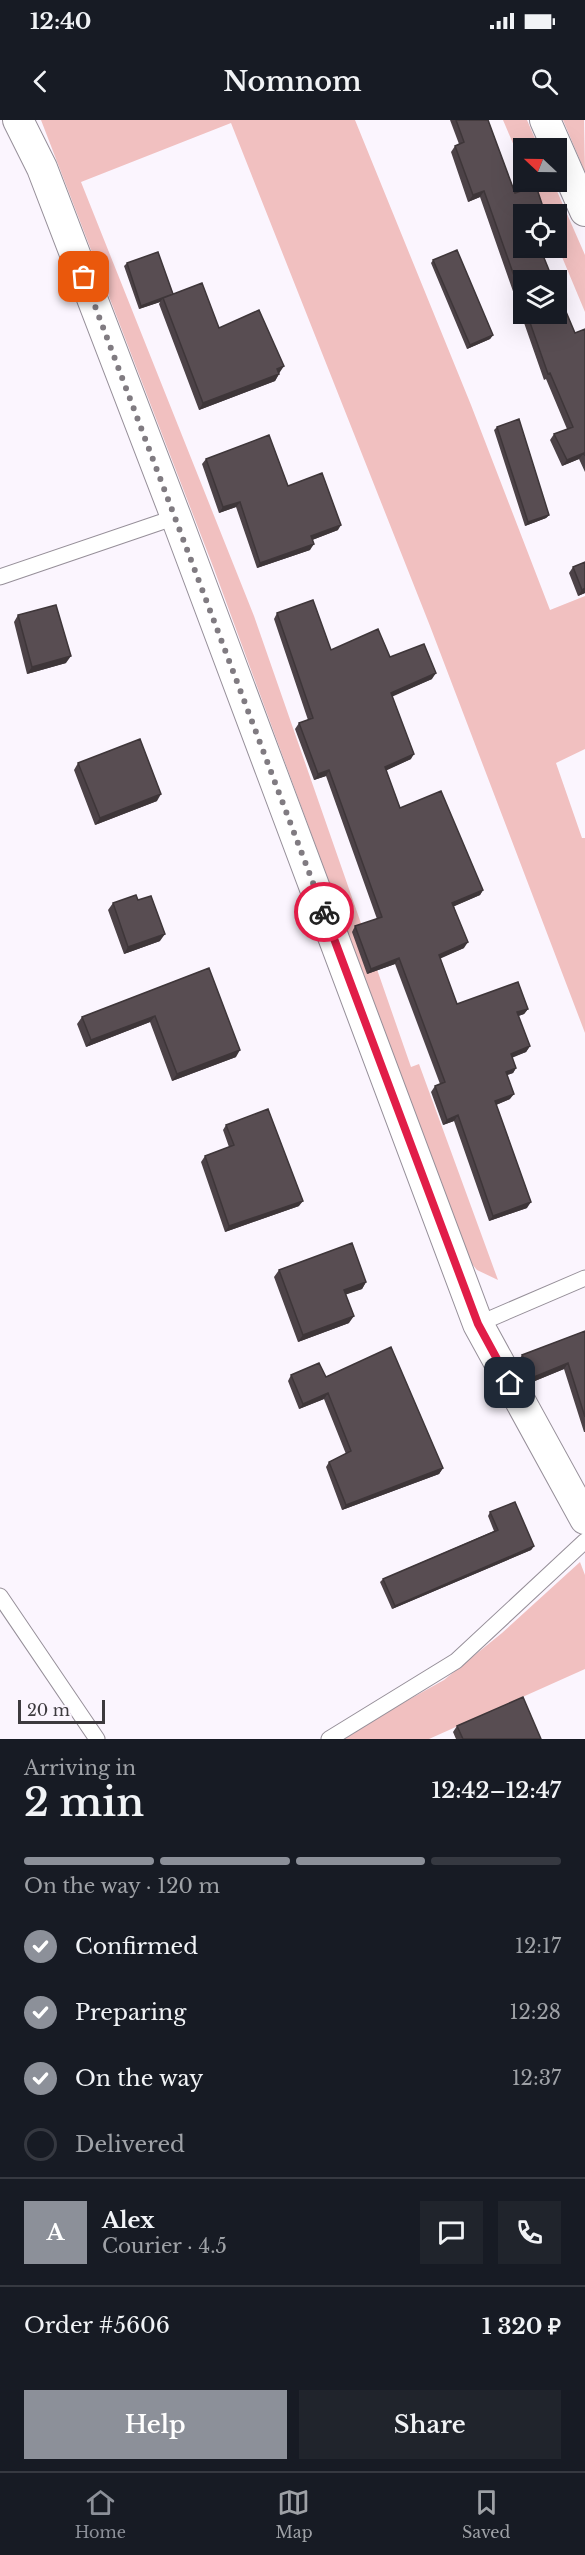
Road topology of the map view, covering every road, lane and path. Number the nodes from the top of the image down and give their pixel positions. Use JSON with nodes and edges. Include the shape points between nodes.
{"nodes":[{"id":1,"x":18,"y":120,"type":"edge"},
{"id":2,"x":545,"y":120,"type":"edge"},
{"id":3,"x":585,"y":211,"type":"edge"},
{"id":4,"x":176,"y":517,"type":"junction"},
{"id":5,"x":0,"y":577,"type":"edge"},
{"id":6,"x":585,"y":1278,"type":"edge"},
{"id":7,"x":478,"y":1324,"type":"junction"},
{"id":8,"x":585,"y":1519,"type":"edge"},
{"id":9,"x":585,"y":1541,"type":"edge"},
{"id":10,"x":0,"y":1596,"type":"edge"},
{"id":11,"x":97,"y":1739,"type":"edge"},
{"id":12,"x":329,"y":1739,"type":"edge"}],
"edges":[{"from":1,"to":4,"type":"street","via":[[42,168]]},
{"from":2,"to":3,"type":"street"},
{"from":4,"to":5,"type":"lane"},
{"from":4,"to":7,"type":"street"},
{"from":6,"to":7,"type":"lane"},
{"from":7,"to":8,"type":"street"},
{"from":9,"to":12,"type":"lane","via":[[456,1661]]},
{"from":10,"to":11,"type":"lane"}]}
